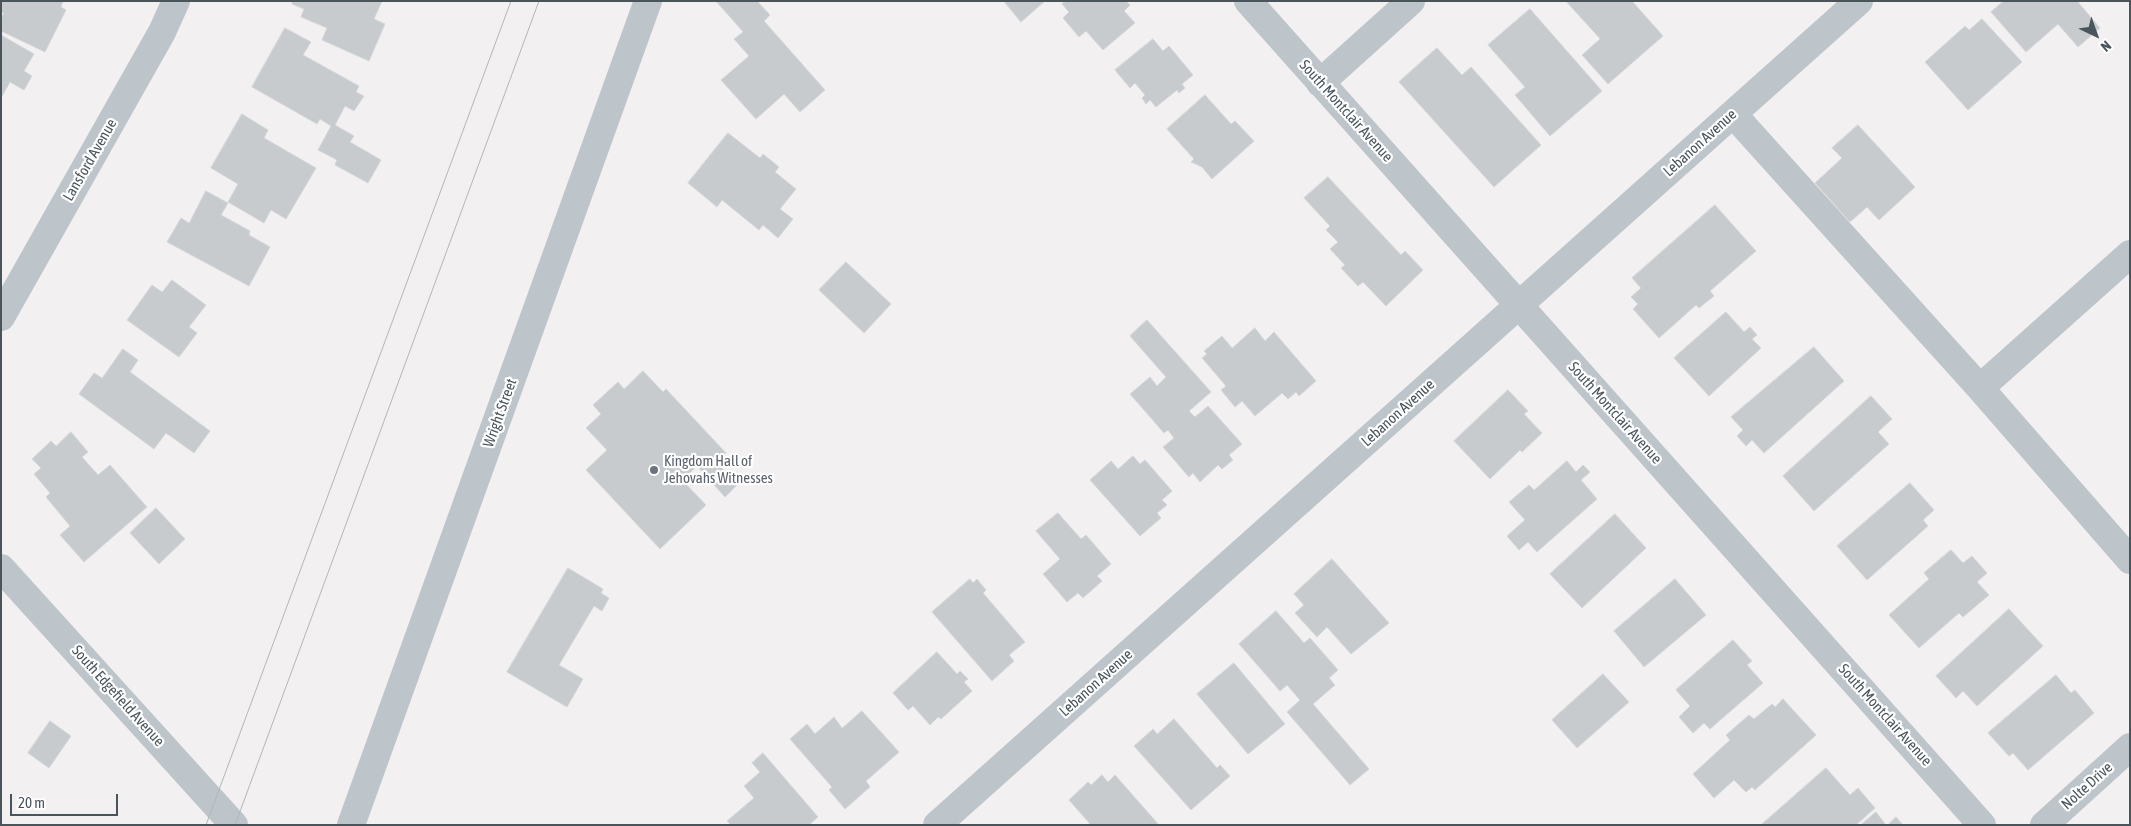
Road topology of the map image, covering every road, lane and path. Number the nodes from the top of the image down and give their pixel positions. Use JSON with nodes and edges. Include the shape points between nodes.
{"nodes":[{"id":1,"x":176,"y":1,"type":"edge"},
{"id":2,"x":648,"y":1,"type":"edge"},
{"id":3,"x":1248,"y":1,"type":"edge"},
{"id":4,"x":1411,"y":1,"type":"edge"},
{"id":5,"x":1859,"y":1,"type":"edge"},
{"id":6,"x":1320,"y":83,"type":"junction"},
{"id":7,"x":1733,"y":114,"type":"junction"},
{"id":8,"x":2130,"y":254,"type":"edge"},
{"id":9,"x":1518,"y":304,"type":"junction"},
{"id":10,"x":1,"y":316,"type":"edge"},
{"id":11,"x":1980,"y":388,"type":"junction"},
{"id":12,"x":2130,"y":560,"type":"edge"},
{"id":13,"x":1,"y":568,"type":"edge"},
{"id":14,"x":2130,"y":747,"type":"edge"},
{"id":15,"x":234,"y":825,"type":"edge"},
{"id":16,"x":351,"y":825,"type":"edge"},
{"id":17,"x":937,"y":825,"type":"edge"},
{"id":18,"x":1982,"y":825,"type":"edge"},
{"id":19,"x":2044,"y":825,"type":"edge"}],
"edges":[{"from":1,"to":10,"type":"street","name":"Lansford Avenue","via":[[162,32]]},
{"from":2,"to":16,"type":"street","name":"Wright Street"},
{"from":3,"to":6,"type":"street","name":"South Montclair Avenue"},
{"from":4,"to":6,"type":"street"},
{"from":5,"to":7,"type":"street","name":"Lebanon Avenue"},
{"from":6,"to":9,"type":"street","name":"South Montclair Avenue"},
{"from":7,"to":9,"type":"street","name":"Lebanon Avenue"},
{"from":7,"to":11,"type":"street"},
{"from":8,"to":11,"type":"street"},
{"from":9,"to":17,"type":"street","name":"Lebanon Avenue"},
{"from":9,"to":18,"type":"street","name":"South Montclair Avenue"},
{"from":11,"to":12,"type":"street"},
{"from":13,"to":15,"type":"street","name":"South Edgefield Avenue"},
{"from":14,"to":19,"type":"street","name":"Nolte Drive"}]}
